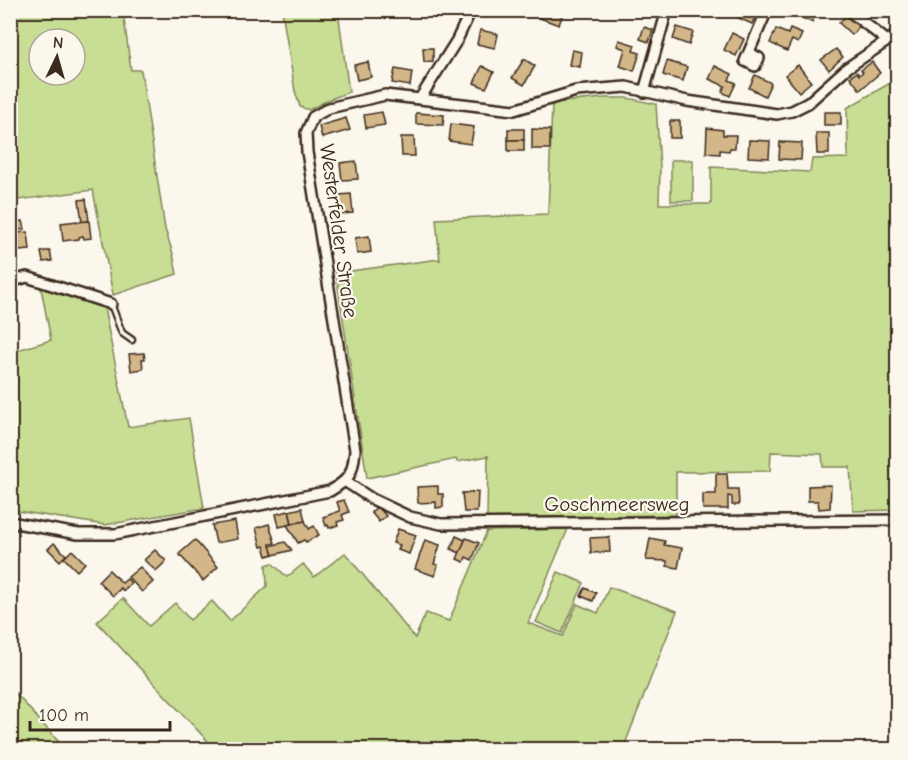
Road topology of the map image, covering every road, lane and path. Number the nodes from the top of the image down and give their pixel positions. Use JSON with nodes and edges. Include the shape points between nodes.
{"nodes":[{"id":1,"x":471,"y":10,"type":"edge"},
{"id":2,"x":631,"y":10,"type":"edge"},
{"id":3,"x":767,"y":10,"type":"edge"},
{"id":4,"x":848,"y":10,"type":"edge"},
{"id":5,"x":666,"y":15,"type":"edge"},
{"id":6,"x":897,"y":34,"type":"edge"},
{"id":7,"x":886,"y":40,"type":"junction"},
{"id":8,"x":749,"y":53,"type":"dead end"},
{"id":9,"x":644,"y":92,"type":"junction"},
{"id":10,"x":421,"y":98,"type":"junction"},
{"id":11,"x":10,"y":282,"type":"edge"},
{"id":12,"x":111,"y":304,"type":"joint"},
{"id":13,"x":132,"y":339,"type":"dead end"},
{"id":14,"x":346,"y":482,"type":"junction"},
{"id":15,"x":897,"y":520,"type":"edge"},
{"id":16,"x":10,"y":522,"type":"edge"}],
"edges":[{"from":1,"to":10,"type":"street"},
{"from":2,"to":5,"type":"path"},
{"from":3,"to":8,"type":"street"},
{"from":4,"to":7,"type":"street"},
{"from":5,"to":9,"type":"street"},
{"from":6,"to":7,"type":"street","name":"Westerfelder Straße"},
{"from":7,"to":9,"type":"street","name":"Westerfelder Straße","via":[[808,103],[784,113],[730,108]]},
{"from":9,"to":10,"type":"street","name":"Westerfelder Straße","via":[[626,87],[576,91],[514,110]]},
{"from":10,"to":14,"type":"street","name":"Westerfelder Straße","via":[[385,94],[329,108],[313,117],[306,133],[355,450],[353,469]]},
{"from":11,"to":12,"type":"street","via":[[27,278]]},
{"from":12,"to":13,"type":"lane","via":[[122,333]]},
{"from":14,"to":15,"type":"street","name":"Goschmeersweg","via":[[410,517],[441,524]]},
{"from":14,"to":16,"type":"street","via":[[330,491],[115,534],[78,534]]}]}
